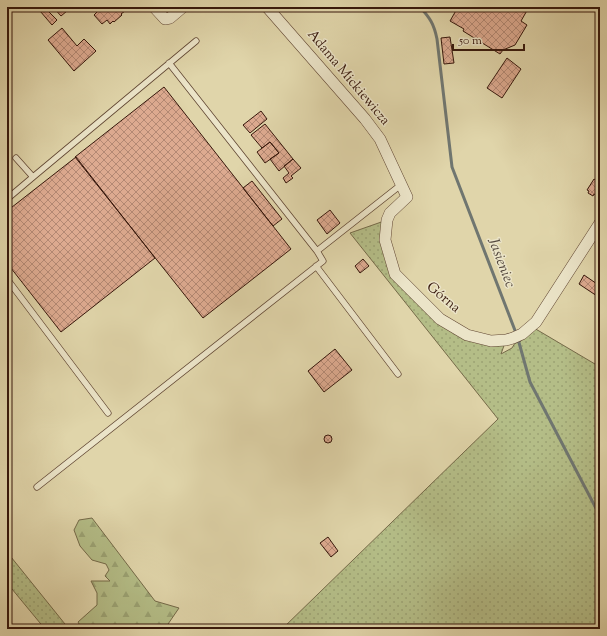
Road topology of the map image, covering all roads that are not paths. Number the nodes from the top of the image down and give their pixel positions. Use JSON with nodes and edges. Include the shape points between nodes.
{"nodes":[{"id":1,"x":154,"y":7,"type":"edge"},
{"id":2,"x":183,"y":7,"type":"edge"},
{"id":3,"x":267,"y":7,"type":"edge"},
{"id":4,"x":196,"y":41,"type":"dead end"},
{"id":5,"x":169,"y":63,"type":"junction"},
{"id":6,"x":16,"y":158,"type":"dead end"},
{"id":7,"x":33,"y":177,"type":"junction"},
{"id":8,"x":402,"y":184,"type":"junction"},
{"id":9,"x":7,"y":199,"type":"edge"},
{"id":10,"x":390,"y":213,"type":"joint"},
{"id":11,"x":600,"y":223,"type":"edge"},
{"id":12,"x":317,"y":251,"type":"junction"},
{"id":13,"x":316,"y":266,"type":"junction"},
{"id":14,"x":7,"y":279,"type":"edge"},
{"id":15,"x":398,"y":374,"type":"dead end"},
{"id":16,"x":108,"y":413,"type":"dead end"},
{"id":17,"x":37,"y":487,"type":"dead end"}],
"edges":[{"from":1,"to":2,"type":"street","via":[[165,19]]},
{"from":3,"to":8,"type":"street","name":"Adama Mickiewicza","via":[[365,119],[380,139]]},
{"from":4,"to":5,"type":"lane"},
{"from":5,"to":7,"type":"lane"},
{"from":5,"to":12,"type":"lane"},
{"from":6,"to":7,"type":"lane"},
{"from":7,"to":9,"type":"lane"},
{"from":8,"to":10,"type":"street","name":"Adama Mickiewicza","via":[[407,197]]},
{"from":8,"to":12,"type":"lane"},
{"from":10,"to":11,"type":"street","name":"Górna","via":[[385,240],[395,274],[440,319],[468,335],[491,341],[518,336],[536,322]]},
{"from":12,"to":13,"type":"lane","via":[[323,261]]},
{"from":13,"to":15,"type":"lane"},
{"from":13,"to":17,"type":"lane"},
{"from":14,"to":16,"type":"lane"}]}
